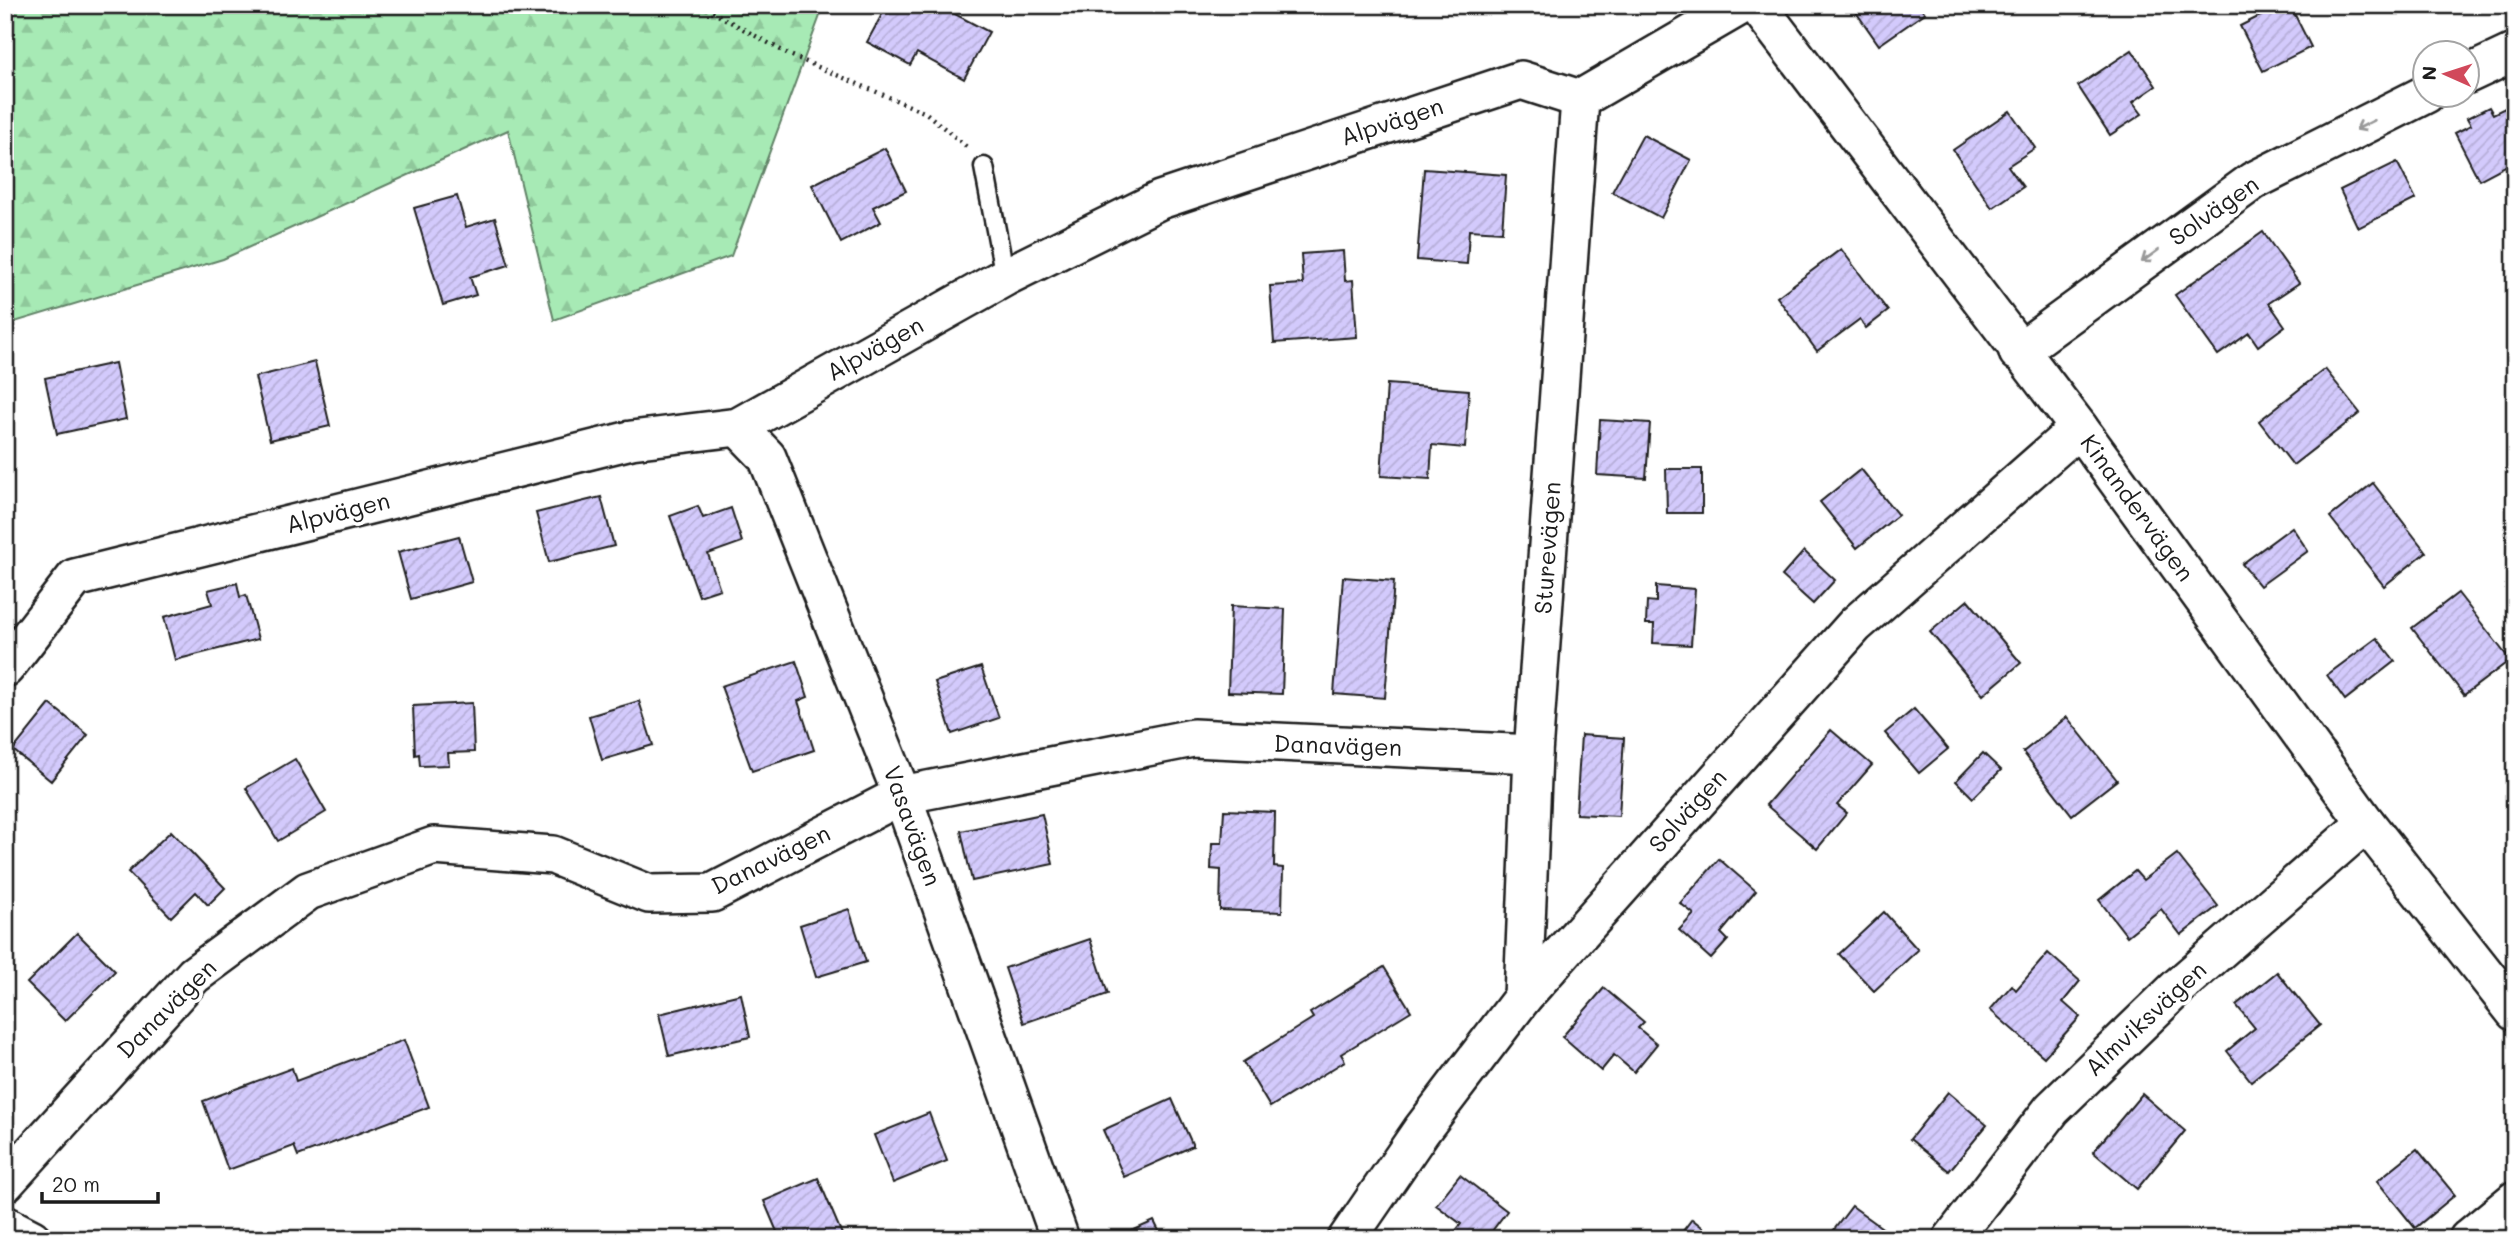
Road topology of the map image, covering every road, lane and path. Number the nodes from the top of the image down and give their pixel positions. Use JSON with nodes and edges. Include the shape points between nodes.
{"nodes":[{"id":1,"x":700,"y":5,"type":"edge"},
{"id":2,"x":1742,"y":5,"type":"edge"},
{"id":3,"x":1757,"y":5,"type":"edge"},
{"id":4,"x":2515,"y":52,"type":"edge"},
{"id":5,"x":2482,"y":67,"type":"edge"},
{"id":6,"x":1580,"y":99,"type":"junction"},
{"id":7,"x":2412,"y":101,"type":"edge"},
{"id":8,"x":984,"y":167,"type":"joint"},
{"id":9,"x":1005,"y":277,"type":"junction"},
{"id":10,"x":2018,"y":352,"type":"junction"},
{"id":11,"x":738,"y":427,"type":"junction"},
{"id":12,"x":2078,"y":428,"type":"junction"},
{"id":13,"x":5,"y":668,"type":"edge"},
{"id":14,"x":1533,"y":754,"type":"junction"},
{"id":15,"x":902,"y":795,"type":"junction"},
{"id":16,"x":2366,"y":823,"type":"junction"},
{"id":17,"x":1523,"y":997,"type":"junction"},
{"id":18,"x":2515,"y":1012,"type":"edge"},
{"id":19,"x":5,"y":1182,"type":"edge"},
{"id":20,"x":2515,"y":1200,"type":"edge"},
{"id":21,"x":5,"y":1225,"type":"edge"},
{"id":22,"x":32,"y":1239,"type":"edge"},
{"id":23,"x":1060,"y":1239,"type":"edge"},
{"id":24,"x":1347,"y":1239,"type":"edge"},
{"id":25,"x":1952,"y":1239,"type":"edge"},
{"id":26,"x":2468,"y":1239,"type":"edge"}],
"edges":[{"from":1,"to":8,"type":"path","via":[[790,55],[926,113],[961,140]]},
{"from":2,"to":6,"type":"street"},
{"from":3,"to":10,"type":"street","name":"Kinandervägen"},
{"from":4,"to":5,"type":"street"},
{"from":6,"to":9,"type":"street","name":"Alpvägen","via":[[1521,80],[1160,200]]},
{"from":6,"to":14,"type":"street","name":"Sturevägen"},
{"from":7,"to":10,"type":"street","name":"Solvägen","one_way":true,"via":[[2253,181]]},
{"from":8,"to":9,"type":"lane"},
{"from":9,"to":11,"type":"street","name":"Alpvägen"},
{"from":10,"to":12,"type":"street","name":"Kinandervägen"},
{"from":11,"to":13,"type":"street","name":"Alpvägen","via":[[631,440],[75,578]]},
{"from":11,"to":15,"type":"street","name":"Vasavägen","via":[[767,457]]},
{"from":12,"to":16,"type":"street","name":"Kinandervägen"},
{"from":12,"to":17,"type":"street","name":"Solvägen","via":[[1854,625]]},
{"from":14,"to":15,"type":"street","name":"Danavägen","via":[[1193,738]]},
{"from":14,"to":17,"type":"street","name":"Sturevägen"},
{"from":15,"to":19,"type":"street","name":"Danavägen","via":[[712,893],[649,894],[553,855],[434,846],[308,891],[194,975]]},
{"from":15,"to":23,"type":"street","name":"Vasavägen"},
{"from":16,"to":18,"type":"street","name":"Kinandervägen"},
{"from":16,"to":25,"type":"street","name":"Almviksvägen","via":[[2179,986],[2052,1109]]},
{"from":17,"to":24,"type":"street","name":"Solvägen","via":[[1421,1131]]},
{"from":20,"to":26,"type":"street"},
{"from":21,"to":22,"type":"street"}]}
